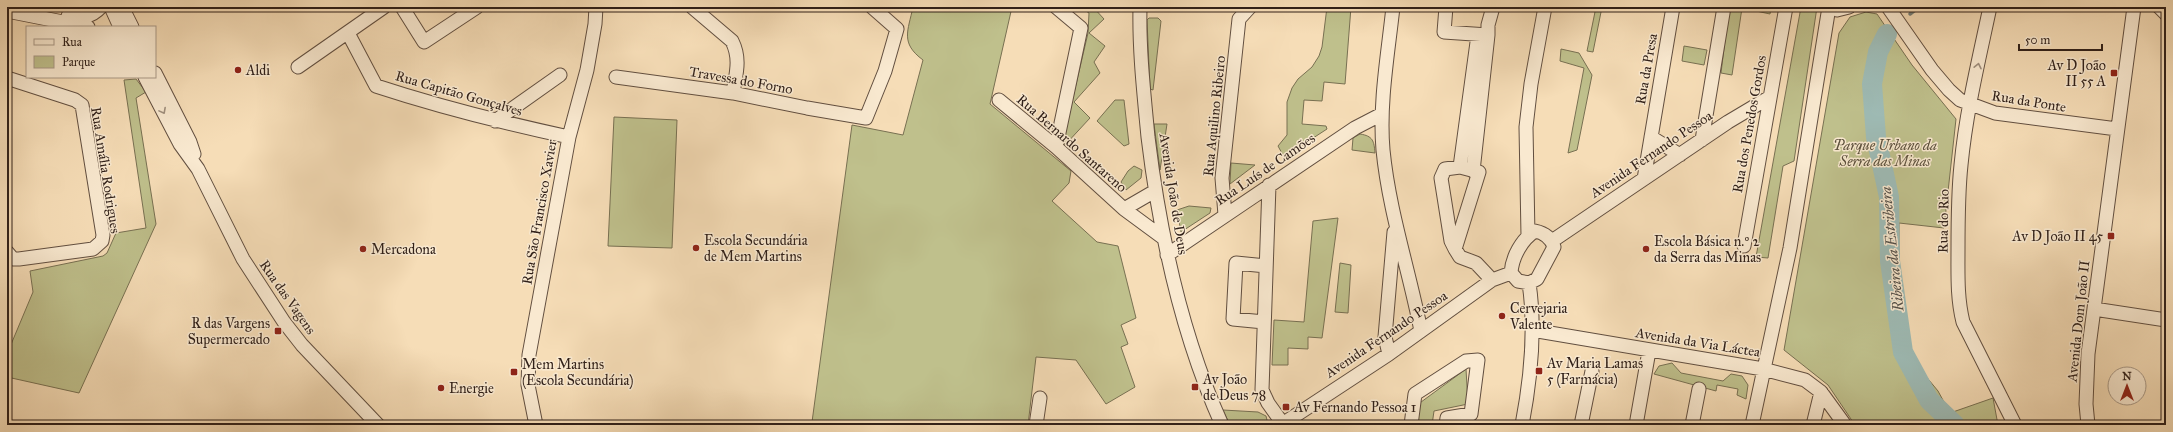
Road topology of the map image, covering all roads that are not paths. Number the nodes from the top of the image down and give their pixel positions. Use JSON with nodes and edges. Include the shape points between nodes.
{"nodes":[{"id":1,"x":30,"y":7,"type":"edge"},
{"id":2,"x":101,"y":7,"type":"edge"},
{"id":3,"x":111,"y":7,"type":"edge"},
{"id":4,"x":122,"y":7,"type":"edge"},
{"id":5,"x":384,"y":7,"type":"edge"},
{"id":6,"x":402,"y":7,"type":"edge"},
{"id":7,"x":477,"y":7,"type":"edge"},
{"id":8,"x":596,"y":7,"type":"edge"},
{"id":9,"x":692,"y":7,"type":"edge"},
{"id":10,"x":872,"y":7,"type":"edge"},
{"id":11,"x":1056,"y":7,"type":"edge"},
{"id":12,"x":1140,"y":7,"type":"edge"},
{"id":13,"x":1250,"y":7,"type":"edge"},
{"id":14,"x":1393,"y":7,"type":"edge"},
{"id":15,"x":1446,"y":7,"type":"edge"},
{"id":16,"x":1493,"y":7,"type":"edge"},
{"id":17,"x":1545,"y":7,"type":"edge"},
{"id":18,"x":1673,"y":7,"type":"edge"},
{"id":19,"x":1724,"y":7,"type":"edge"},
{"id":20,"x":1786,"y":7,"type":"edge"},
{"id":21,"x":1888,"y":7,"type":"edge"},
{"id":22,"x":1990,"y":7,"type":"edge"},
{"id":23,"x":2134,"y":7,"type":"edge"},
{"id":24,"x":2159,"y":7,"type":"edge"},
{"id":25,"x":1836,"y":10,"type":"edge"},
{"id":26,"x":7,"y":11,"type":"edge"},
{"id":27,"x":2166,"y":14,"type":"edge"},
{"id":28,"x":83,"y":26,"type":"edge"},
{"id":29,"x":120,"y":26,"type":"edge"},
{"id":30,"x":132,"y":26,"type":"edge"},
{"id":31,"x":348,"y":33,"type":"junction"},
{"id":32,"x":1483,"y":35,"type":"junction"},
{"id":33,"x":298,"y":67,"type":"dead end"},
{"id":34,"x":156,"y":74,"type":"edge"},
{"id":35,"x":560,"y":75,"type":"dead end"},
{"id":36,"x":616,"y":77,"type":"dead end"},
{"id":37,"x":7,"y":78,"type":"edge"},
{"id":38,"x":146,"y":78,"type":"edge"},
{"id":39,"x":733,"y":93,"type":"junction"},
{"id":40,"x":1770,"y":97,"type":"junction"},
{"id":41,"x":999,"y":100,"type":"dead end"},
{"id":42,"x":1969,"y":104,"type":"junction"},
{"id":43,"x":1382,"y":114,"type":"junction"},
{"id":44,"x":495,"y":121,"type":"junction"},
{"id":45,"x":2117,"y":130,"type":"junction"},
{"id":46,"x":569,"y":137,"type":"junction"},
{"id":47,"x":1651,"y":137,"type":"junction"},
{"id":48,"x":1702,"y":140,"type":"junction"},
{"id":49,"x":1056,"y":147,"type":"junction"},
{"id":50,"x":1680,"y":155,"type":"junction"},
{"id":51,"x":1460,"y":167,"type":"junction"},
{"id":52,"x":198,"y":169,"type":"junction"},
{"id":53,"x":1473,"y":170,"type":"junction"},
{"id":54,"x":1644,"y":179,"type":"junction"},
{"id":55,"x":1269,"y":185,"type":"junction"},
{"id":56,"x":1155,"y":191,"type":"junction"},
{"id":57,"x":1124,"y":209,"type":"junction"},
{"id":58,"x":1225,"y":215,"type":"junction"},
{"id":59,"x":1395,"y":222,"type":"junction"},
{"id":60,"x":1528,"y":236,"type":"junction"},
{"id":61,"x":1162,"y":237,"type":"junction"},
{"id":62,"x":1552,"y":240,"type":"junction"},
{"id":63,"x":1744,"y":246,"type":"dead end"},
{"id":64,"x":1455,"y":250,"type":"junction"},
{"id":65,"x":7,"y":252,"type":"edge"},
{"id":66,"x":1168,"y":255,"type":"junction"},
{"id":67,"x":1266,"y":266,"type":"junction"},
{"id":68,"x":1511,"y":273,"type":"junction"},
{"id":69,"x":1492,"y":280,"type":"junction"},
{"id":70,"x":1529,"y":283,"type":"junction"},
{"id":71,"x":2094,"y":309,"type":"junction"},
{"id":72,"x":2166,"y":320,"type":"edge"},
{"id":73,"x":1264,"y":322,"type":"junction"},
{"id":74,"x":1532,"y":330,"type":"junction"},
{"id":75,"x":1421,"y":331,"type":"junction"},
{"id":76,"x":1649,"y":351,"type":"junction"},
{"id":77,"x":1389,"y":354,"type":"junction"},
{"id":78,"x":1763,"y":369,"type":"junction"},
{"id":79,"x":1592,"y":371,"type":"dead end"},
{"id":80,"x":1699,"y":389,"type":"dead end"},
{"id":81,"x":1821,"y":392,"type":"junction"},
{"id":82,"x":1040,"y":398,"type":"dead end"},
{"id":83,"x":1282,"y":424,"type":"edge"},
{"id":84,"x":378,"y":425,"type":"edge"},
{"id":85,"x":536,"y":425,"type":"edge"},
{"id":86,"x":1036,"y":425,"type":"edge"},
{"id":87,"x":1222,"y":425,"type":"edge"},
{"id":88,"x":1411,"y":425,"type":"edge"},
{"id":89,"x":1446,"y":425,"type":"edge"},
{"id":90,"x":1522,"y":425,"type":"edge"},
{"id":91,"x":1581,"y":425,"type":"edge"},
{"id":92,"x":1636,"y":425,"type":"edge"},
{"id":93,"x":1692,"y":425,"type":"edge"},
{"id":94,"x":1752,"y":425,"type":"edge"},
{"id":95,"x":1813,"y":425,"type":"edge"},
{"id":96,"x":1845,"y":425,"type":"edge"},
{"id":97,"x":2015,"y":425,"type":"edge"},
{"id":98,"x":2088,"y":425,"type":"edge"}],
"edges":[{"from":1,"to":2,"type":"street","via":[[77,18],[91,15]]},
{"from":3,"to":29,"type":"street"},
{"from":4,"to":30,"type":"street"},
{"from":5,"to":31,"type":"street"},
{"from":6,"to":7,"type":"street","via":[[424,42]]},
{"from":8,"to":46,"type":"street","name":"Rua São Francisco Xavier","via":[[587,70]]},
{"from":9,"to":39,"type":"street","via":[[732,41],[736,48],[738,56]]},
{"from":10,"to":39,"type":"street","name":"Travessa do Forno","via":[[897,28],[866,118]]},
{"from":11,"to":49,"type":"street","via":[[1081,28]]},
{"from":12,"to":56,"type":"street","name":"Avenida João de Deus","via":[[1143,92]]},
{"from":13,"to":58,"type":"street","name":"Rua Aquilino Ribeiro","via":[[1240,19],[1222,178]]},
{"from":14,"to":43,"type":"street"},
{"from":15,"to":32,"type":"street","via":[[1444,32]]},
{"from":16,"to":32,"type":"street"},
{"from":17,"to":60,"type":"street","via":[[1526,127]]},
{"from":18,"to":47,"type":"street","name":"Rua da Presa"},
{"from":19,"to":48,"type":"street"},
{"from":20,"to":40,"type":"street","name":"Rua dos Penedos Gordos"},
{"from":21,"to":42,"type":"street","name":"Rua da Ponte","via":[[1942,83],[1960,100]]},
{"from":42,"to":22,"type":"street","name":"Rua do Rio","one_way":true},
{"from":23,"to":45,"type":"street","name":"Avenida Dom João II"},
{"from":24,"to":27,"type":"street"},
{"from":25,"to":78,"type":"street","via":[[1790,248]]},
{"from":26,"to":28,"type":"street"},
{"from":31,"to":33,"type":"street"},
{"from":31,"to":44,"type":"street","name":"Rua Capitão Gonçalves","via":[[376,86]]},
{"from":32,"to":51,"type":"street"},
{"from":32,"to":53,"type":"street"},
{"from":34,"to":52,"type":"street","name":"Rua das Vagens","via":[[190,142]]},
{"from":35,"to":44,"type":"street"},
{"from":36,"to":39,"type":"street","name":"Travessa do Forno"},
{"from":37,"to":65,"type":"street","name":"Rua Amália Rodrigues","via":[[82,104],[103,235],[102,241],[93,249],[19,259],[13,259]]},
{"from":38,"to":52,"type":"street","name":"Rua das Vagens","one_way":true,"via":[[180,144]]},
{"from":40,"to":48,"type":"street","name":"Avenida Fernando Pessoa"},
{"from":40,"to":63,"type":"street","name":"Rua dos Penedos Gordos"},
{"from":41,"to":49,"type":"street","name":"Rua Bernardo Santareno"},
{"from":42,"to":45,"type":"street","name":"Rua da Ponte","via":[[1995,113]]},
{"from":42,"to":97,"type":"street","name":"Rua do Rio","via":[[1958,216],[1959,307],[1963,322]]},
{"from":43,"to":55,"type":"street","name":"Rua Luís de Camões","via":[[1355,128]]},
{"from":43,"to":59,"type":"street","via":[[1383,148]]},
{"from":44,"to":46,"type":"street","name":"Rua Capitão Gonçalves"},
{"from":45,"to":71,"type":"street","name":"Avenida Dom João II"},
{"from":46,"to":85,"type":"street","name":"Rua São Francisco Xavier","via":[[529,355],[528,385]]},
{"from":47,"to":50,"type":"street"},
{"from":47,"to":54,"type":"street","name":"Rua da Presa"},
{"from":48,"to":50,"type":"street","name":"Avenida Fernando Pessoa"},
{"from":49,"to":57,"type":"street","name":"Rua Bernardo Santareno"},
{"from":50,"to":54,"type":"street","name":"Avenida Fernando Pessoa"},
{"from":51,"to":53,"type":"street"},
{"from":51,"to":64,"type":"street","via":[[1445,169],[1441,178],[1451,241]]},
{"from":52,"to":84,"type":"street","name":"Rua das Vagens","via":[[243,259],[284,322],[302,345]]},
{"from":53,"to":64,"type":"street","via":[[1479,172]]},
{"from":54,"to":62,"type":"street","name":"Avenida Fernando Pessoa"},
{"from":55,"to":58,"type":"street","name":"Rua Luís de Camões"},
{"from":55,"to":67,"type":"street"},
{"from":56,"to":57,"type":"street","name":"Rua Bernardo Santareno"},
{"from":56,"to":61,"type":"street","name":"Avenida João de Deus"},
{"from":57,"to":61,"type":"street","name":"Rua Bernardo Santareno"},
{"from":58,"to":66,"type":"street","name":"Rua Luís de Camões"},
{"from":59,"to":75,"type":"street"},
{"from":59,"to":77,"type":"street","via":[[1385,337]]},
{"from":60,"to":62,"type":"street","via":[[1535,231],[1543,232]]},
{"from":60,"to":68,"type":"street","via":[[1512,263]]},
{"from":61,"to":66,"type":"street","name":"Avenida João de Deus"},
{"from":62,"to":70,"type":"street","via":[[1554,248],[1537,279]]},
{"from":64,"to":69,"type":"street","via":[[1460,257],[1476,263]]},
{"from":66,"to":87,"type":"street","name":"Avenida João de Deus","via":[[1191,347]]},
{"from":67,"to":73,"type":"street"},
{"from":67,"to":73,"type":"street","via":[[1236,263],[1233,319]]},
{"from":68,"to":69,"type":"street","name":"Avenida Fernando Pessoa"},
{"from":68,"to":70,"type":"street","via":[[1518,281]]},
{"from":69,"to":75,"type":"street","name":"Avenida Fernando Pessoa"},
{"from":70,"to":74,"type":"street"},
{"from":71,"to":72,"type":"street"},
{"from":71,"to":98,"type":"street","name":"Avenida Dom João II","via":[[2088,354]]},
{"from":73,"to":83,"type":"street","via":[[1262,390]]},
{"from":74,"to":76,"type":"street","name":"Avenida da Via Láctea"},
{"from":74,"to":90,"type":"street","via":[[1529,386]]},
{"from":75,"to":77,"type":"street","name":"Avenida Fernando Pessoa"},
{"from":76,"to":78,"type":"street","name":"Avenida da Via Láctea"},
{"from":76,"to":92,"type":"street"},
{"from":77,"to":83,"type":"street","name":"Avenida Fernando Pessoa"},
{"from":78,"to":81,"type":"street","name":"Avenida da Via Láctea","via":[[1805,380]]},
{"from":78,"to":94,"type":"street"},
{"from":79,"to":91,"type":"street"},
{"from":80,"to":93,"type":"street"},
{"from":81,"to":95,"type":"street"},
{"from":81,"to":96,"type":"street","name":"Avenida da Via Láctea"},
{"from":82,"to":86,"type":"street"},
{"from":88,"to":89,"type":"street","via":[[1415,394],[1466,361],[1478,360],[1471,414],[1447,418]]}]}
